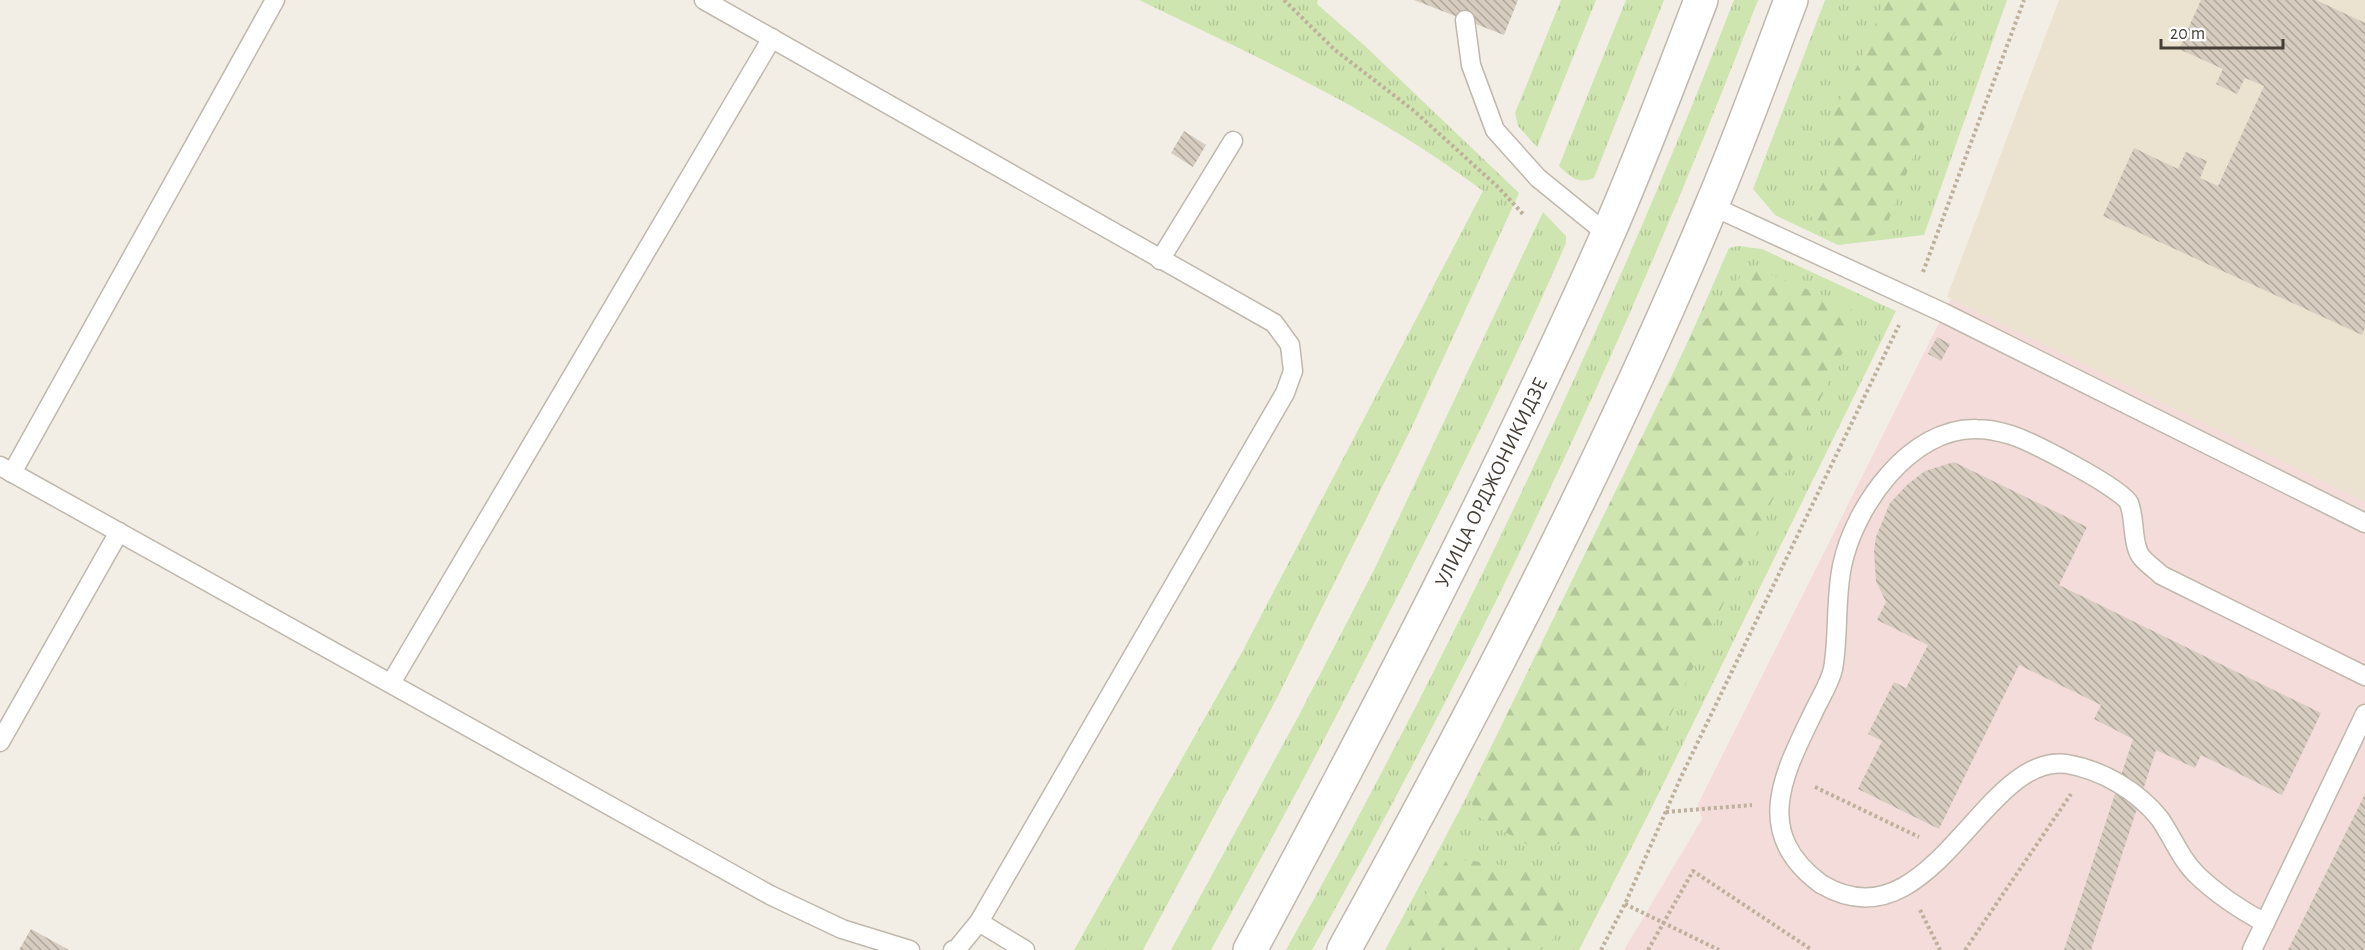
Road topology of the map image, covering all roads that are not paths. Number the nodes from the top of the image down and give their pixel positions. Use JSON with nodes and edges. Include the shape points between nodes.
{"nodes":[{"id":1,"x":275,"y":0,"type":"edge"},
{"id":2,"x":704,"y":0,"type":"edge"},
{"id":3,"x":1701,"y":0,"type":"edge"},
{"id":4,"x":1791,"y":0,"type":"edge"},
{"id":5,"x":1465,"y":20,"type":"dead end"},
{"id":6,"x":772,"y":39,"type":"junction"},
{"id":7,"x":1233,"y":141,"type":"dead end"},
{"id":8,"x":1712,"y":206,"type":"junction"},
{"id":9,"x":1608,"y":234,"type":"junction"},
{"id":10,"x":1160,"y":260,"type":"junction"},
{"id":11,"x":6,"y":469,"type":"edge"},
{"id":12,"x":2365,"y":523,"type":"edge"},
{"id":13,"x":119,"y":532,"type":"junction"},
{"id":14,"x":2365,"y":676,"type":"edge"},
{"id":15,"x":391,"y":683,"type":"junction"},
{"id":16,"x":2365,"y":714,"type":"edge"},
{"id":17,"x":0,"y":742,"type":"edge"},
{"id":18,"x":979,"y":922,"type":"junction"},
{"id":19,"x":2265,"y":923,"type":"junction"},
{"id":20,"x":910,"y":950,"type":"edge"},
{"id":21,"x":953,"y":950,"type":"edge"},
{"id":22,"x":1025,"y":950,"type":"edge"},
{"id":23,"x":1250,"y":950,"type":"edge"},
{"id":24,"x":1344,"y":950,"type":"edge"},
{"id":25,"x":2252,"y":950,"type":"edge"}],
"edges":[{"from":1,"to":11,"type":"lane"},
{"from":2,"to":6,"type":"lane"},
{"from":3,"to":9,"type":"street","name":"УЛИЦА ОРДЖОНИКИДЗЕ"},
{"from":4,"to":8,"type":"street"},
{"from":5,"to":9,"type":"lane","via":[[1471,65],[1495,130],[1538,178]]},
{"from":6,"to":10,"type":"lane"},
{"from":6,"to":15,"type":"lane"},
{"from":7,"to":10,"type":"lane"},
{"from":8,"to":12,"type":"lane","via":[[1912,298]]},
{"from":8,"to":24,"type":"street","via":[[1590,476],[1429,795]]},
{"from":9,"to":23,"type":"street","name":"УЛИЦА ОРДЖОНИКИДЗЕ","via":[[1513,442],[1346,772]]},
{"from":10,"to":18,"type":"lane","via":[[1274,323],[1290,345],[1293,371],[1286,393]]},
{"from":11,"to":13,"type":"lane"},
{"from":13,"to":15,"type":"lane"},
{"from":13,"to":17,"type":"lane"},
{"from":14,"to":19,"type":"lane","via":[[2161,575],[2138,552],[2128,500],[2107,482],[2011,435],[1976,429],[1943,435],[1910,452],[1880,483],[1857,524],[1842,565],[1832,672],[1785,772],[1778,803],[1782,834],[1798,866],[1824,887],[1851,899],[1880,902],[1910,890],[1952,853],[2009,788],[2036,768],[2062,763],[2088,769],[2147,804],[2196,875],[2233,905]]},
{"from":15,"to":20,"type":"lane","via":[[770,896],[842,929]]},
{"from":16,"to":19,"type":"lane"},
{"from":18,"to":21,"type":"lane"},
{"from":18,"to":22,"type":"lane"},
{"from":19,"to":25,"type":"lane"}]}
